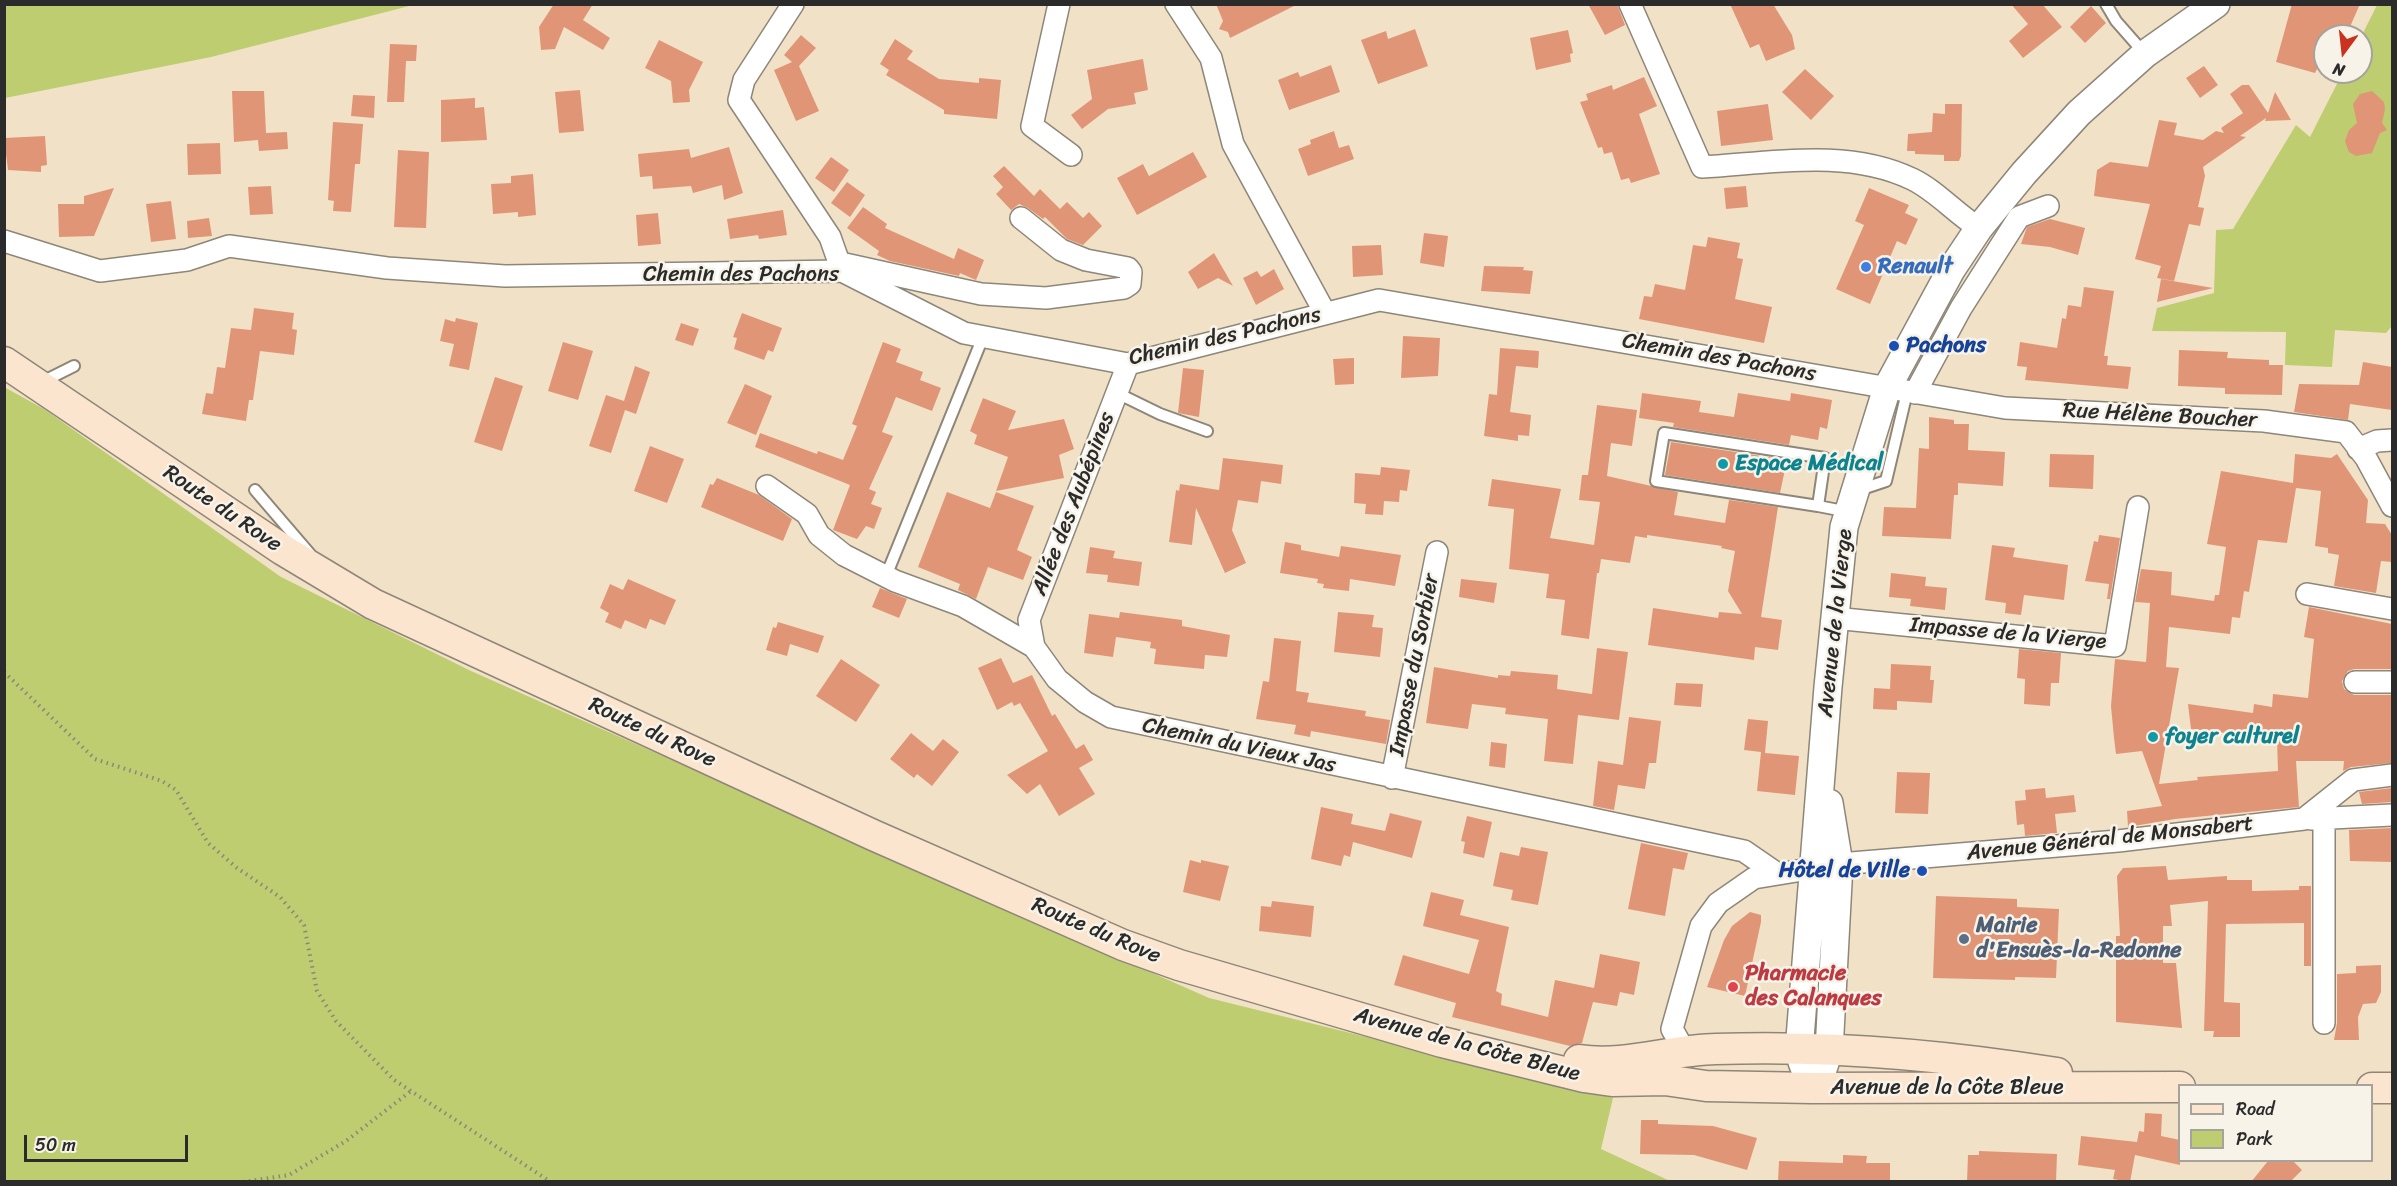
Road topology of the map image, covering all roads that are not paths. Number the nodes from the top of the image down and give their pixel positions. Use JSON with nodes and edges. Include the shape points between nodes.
{"nodes":[{"id":1,"x":793,"y":4,"type":"edge"},
{"id":2,"x":1059,"y":4,"type":"edge"},
{"id":3,"x":1176,"y":4,"type":"edge"},
{"id":4,"x":1630,"y":4,"type":"edge"},
{"id":5,"x":2106,"y":4,"type":"edge"},
{"id":6,"x":2216,"y":4,"type":"edge"},
{"id":7,"x":2145,"y":54,"type":"junction"},
{"id":8,"x":1071,"y":155,"type":"dead end"},
{"id":9,"x":2048,"y":206,"type":"dead end"},
{"id":10,"x":1021,"y":218,"type":"dead end"},
{"id":11,"x":1980,"y":228,"type":"junction"},
{"id":12,"x":4,"y":240,"type":"edge"},
{"id":13,"x":840,"y":267,"type":"junction"},
{"id":14,"x":1325,"y":313,"type":"junction"},
{"id":15,"x":983,"y":337,"type":"junction"},
{"id":16,"x":4,"y":362,"type":"edge"},
{"id":17,"x":1128,"y":364,"type":"junction"},
{"id":18,"x":74,"y":366,"type":"dead end"},
{"id":19,"x":39,"y":384,"type":"junction"},
{"id":20,"x":1903,"y":391,"type":"junction"},
{"id":21,"x":1117,"y":393,"type":"junction"},
{"id":22,"x":1207,"y":431,"type":"dead end"},
{"id":23,"x":2392,"y":440,"type":"edge"},
{"id":24,"x":2358,"y":449,"type":"junction"},
{"id":25,"x":767,"y":486,"type":"dead end"},
{"id":26,"x":255,"y":490,"type":"dead end"},
{"id":27,"x":1852,"y":502,"type":"junction"},
{"id":28,"x":1818,"y":506,"type":"junction"},
{"id":29,"x":2392,"y":506,"type":"edge"},
{"id":30,"x":2138,"y":507,"type":"dead end"},
{"id":31,"x":1437,"y":552,"type":"dead end"},
{"id":32,"x":886,"y":576,"type":"junction"},
{"id":33,"x":334,"y":582,"type":"junction"},
{"id":34,"x":2307,"y":594,"type":"dead end"},
{"id":35,"x":2392,"y":609,"type":"edge"},
{"id":36,"x":1834,"y":618,"type":"junction"},
{"id":37,"x":1034,"y":647,"type":"junction"},
{"id":38,"x":2355,"y":682,"type":"dead end"},
{"id":39,"x":2392,"y":682,"type":"edge"},
{"id":40,"x":2392,"y":775,"type":"edge"},
{"id":41,"x":1392,"y":778,"type":"junction"},
{"id":42,"x":2392,"y":815,"type":"edge"},
{"id":43,"x":2314,"y":819,"type":"junction"},
{"id":44,"x":1826,"y":866,"type":"junction"},
{"id":45,"x":1776,"y":873,"type":"junction"},
{"id":46,"x":1344,"y":1012,"type":"junction"},
{"id":47,"x":2324,"y":1023,"type":"dead end"},
{"id":48,"x":1678,"y":1041,"type":"junction"},
{"id":49,"x":1814,"y":1050,"type":"junction"},
{"id":50,"x":2174,"y":1087,"type":"edge"},
{"id":51,"x":1812,"y":1088,"type":"junction"},
{"id":52,"x":2373,"y":1088,"type":"edge"},
{"id":53,"x":2392,"y":1088,"type":"edge"}],
"edges":[{"from":1,"to":13,"type":"street","via":[[744,80],[739,100],[830,237]]},
{"from":2,"to":8,"type":"street","via":[[1032,126]]},
{"from":3,"to":14,"type":"street","via":[[1211,58],[1233,144]]},
{"from":4,"to":11,"type":"street","via":[[1702,167],[1832,159],[1881,166],[1914,180]]},
{"from":5,"to":7,"type":"lane"},
{"from":6,"to":7,"type":"street","name":"Avenue de la Vierge"},
{"from":7,"to":11,"type":"street","name":"Avenue de la Vierge","via":[[2079,113]]},
{"from":9,"to":20,"type":"street","via":[[2019,217]]},
{"from":10,"to":13,"type":"street","via":[[1061,250],[1086,260],[1128,268],[1130,284],[1054,298],[981,294]]},
{"from":11,"to":20,"type":"street","name":"Avenue de la Vierge","via":[[1951,270]]},
{"from":12,"to":13,"type":"street","name":"Chemin des Pachons","via":[[100,271],[187,261],[229,246],[387,268],[505,276]]},
{"from":13,"to":15,"type":"street","name":"Chemin des Pachons","via":[[964,333]]},
{"from":14,"to":17,"type":"street","name":"Chemin des Pachons"},
{"from":14,"to":20,"type":"street","name":"Chemin des Pachons","via":[[1379,300]]},
{"from":15,"to":17,"type":"street","name":"Chemin des Pachons"},
{"from":15,"to":32,"type":"lane"},
{"from":16,"to":19,"type":"main road","name":"Route du Rove"},
{"from":17,"to":21,"type":"street","name":"Allée des Aubépines"},
{"from":18,"to":19,"type":"lane"},
{"from":19,"to":33,"type":"main road","name":"Route du Rove"},
{"from":20,"to":24,"type":"street","name":"Rue Hélène Boucher","via":[[2005,408],[2285,424],[2346,432]]},
{"from":20,"to":27,"type":"street","name":"Avenue de la Vierge"},
{"from":21,"to":22,"type":"lane"},
{"from":21,"to":37,"type":"street","name":"Allée des Aubépines","via":[[1029,620]]},
{"from":23,"to":24,"type":"street"},
{"from":24,"to":29,"type":"street","name":"Rue Hélène Boucher"},
{"from":25,"to":32,"type":"street","name":"Chemin du Vieux Jas","via":[[807,514],[819,535],[844,555]]},
{"from":26,"to":33,"type":"lane"},
{"from":27,"to":28,"type":"lane"},
{"from":27,"to":36,"type":"street","name":"Avenue de la Vierge","via":[[1844,527]]},
{"from":28,"to":28,"type":"lane","via":[[1825,458],[1664,433],[1656,481]]},
{"from":30,"to":36,"type":"street","name":"Impasse de la Vierge","via":[[2115,646]]},
{"from":31,"to":41,"type":"street","name":"Impasse du Sorbier"},
{"from":32,"to":37,"type":"street","name":"Chemin du Vieux Jas","via":[[963,606]]},
{"from":33,"to":46,"type":"main road","name":"Route du Rove","via":[[405,619],[682,747],[1123,945],[1219,979]]},
{"from":34,"to":35,"type":"street"},
{"from":36,"to":44,"type":"street","name":"Avenue de la Vierge","via":[[1823,764]]},
{"from":37,"to":41,"type":"street","name":"Chemin du Vieux Jas","via":[[1057,679],[1111,717]]},
{"from":38,"to":39,"type":"street"},
{"from":40,"to":43,"type":"street","via":[[2353,780]]},
{"from":41,"to":45,"type":"street","name":"Chemin du Vieux Jas","via":[[1744,852]]},
{"from":42,"to":43,"type":"street","name":"Avenue Général de Monsabert"},
{"from":43,"to":44,"type":"street","name":"Avenue Général de Monsabert","via":[[2118,842]]},
{"from":43,"to":47,"type":"street"},
{"from":44,"to":45,"type":"street","name":"Avenue Général de Monsabert"},
{"from":44,"to":49,"type":"street","name":"Avenue de la Vierge"},
{"from":45,"to":48,"type":"street","name":"Avenue Général de Monsabert","via":[[1754,878],[1718,903],[1701,926],[1680,1001]]},
{"from":46,"to":48,"type":"main road","name":"Avenue de la Côte Bleue","via":[[1592,1062]]},
{"from":46,"to":51,"type":"main road","name":"Avenue de la Côte Bleue","via":[[1443,1042],[1584,1077],[1706,1086]]},
{"from":48,"to":49,"type":"main road","name":"Avenue de la Côte Bleue","via":[[1714,1049]]},
{"from":49,"to":50,"type":"main road","name":"Avenue de la Côte Bleue","via":[[1941,1056]]},
{"from":49,"to":51,"type":"street"},
{"from":50,"to":51,"type":"main road","name":"Avenue de la Côte Bleue"},
{"from":52,"to":53,"type":"main road"}]}
